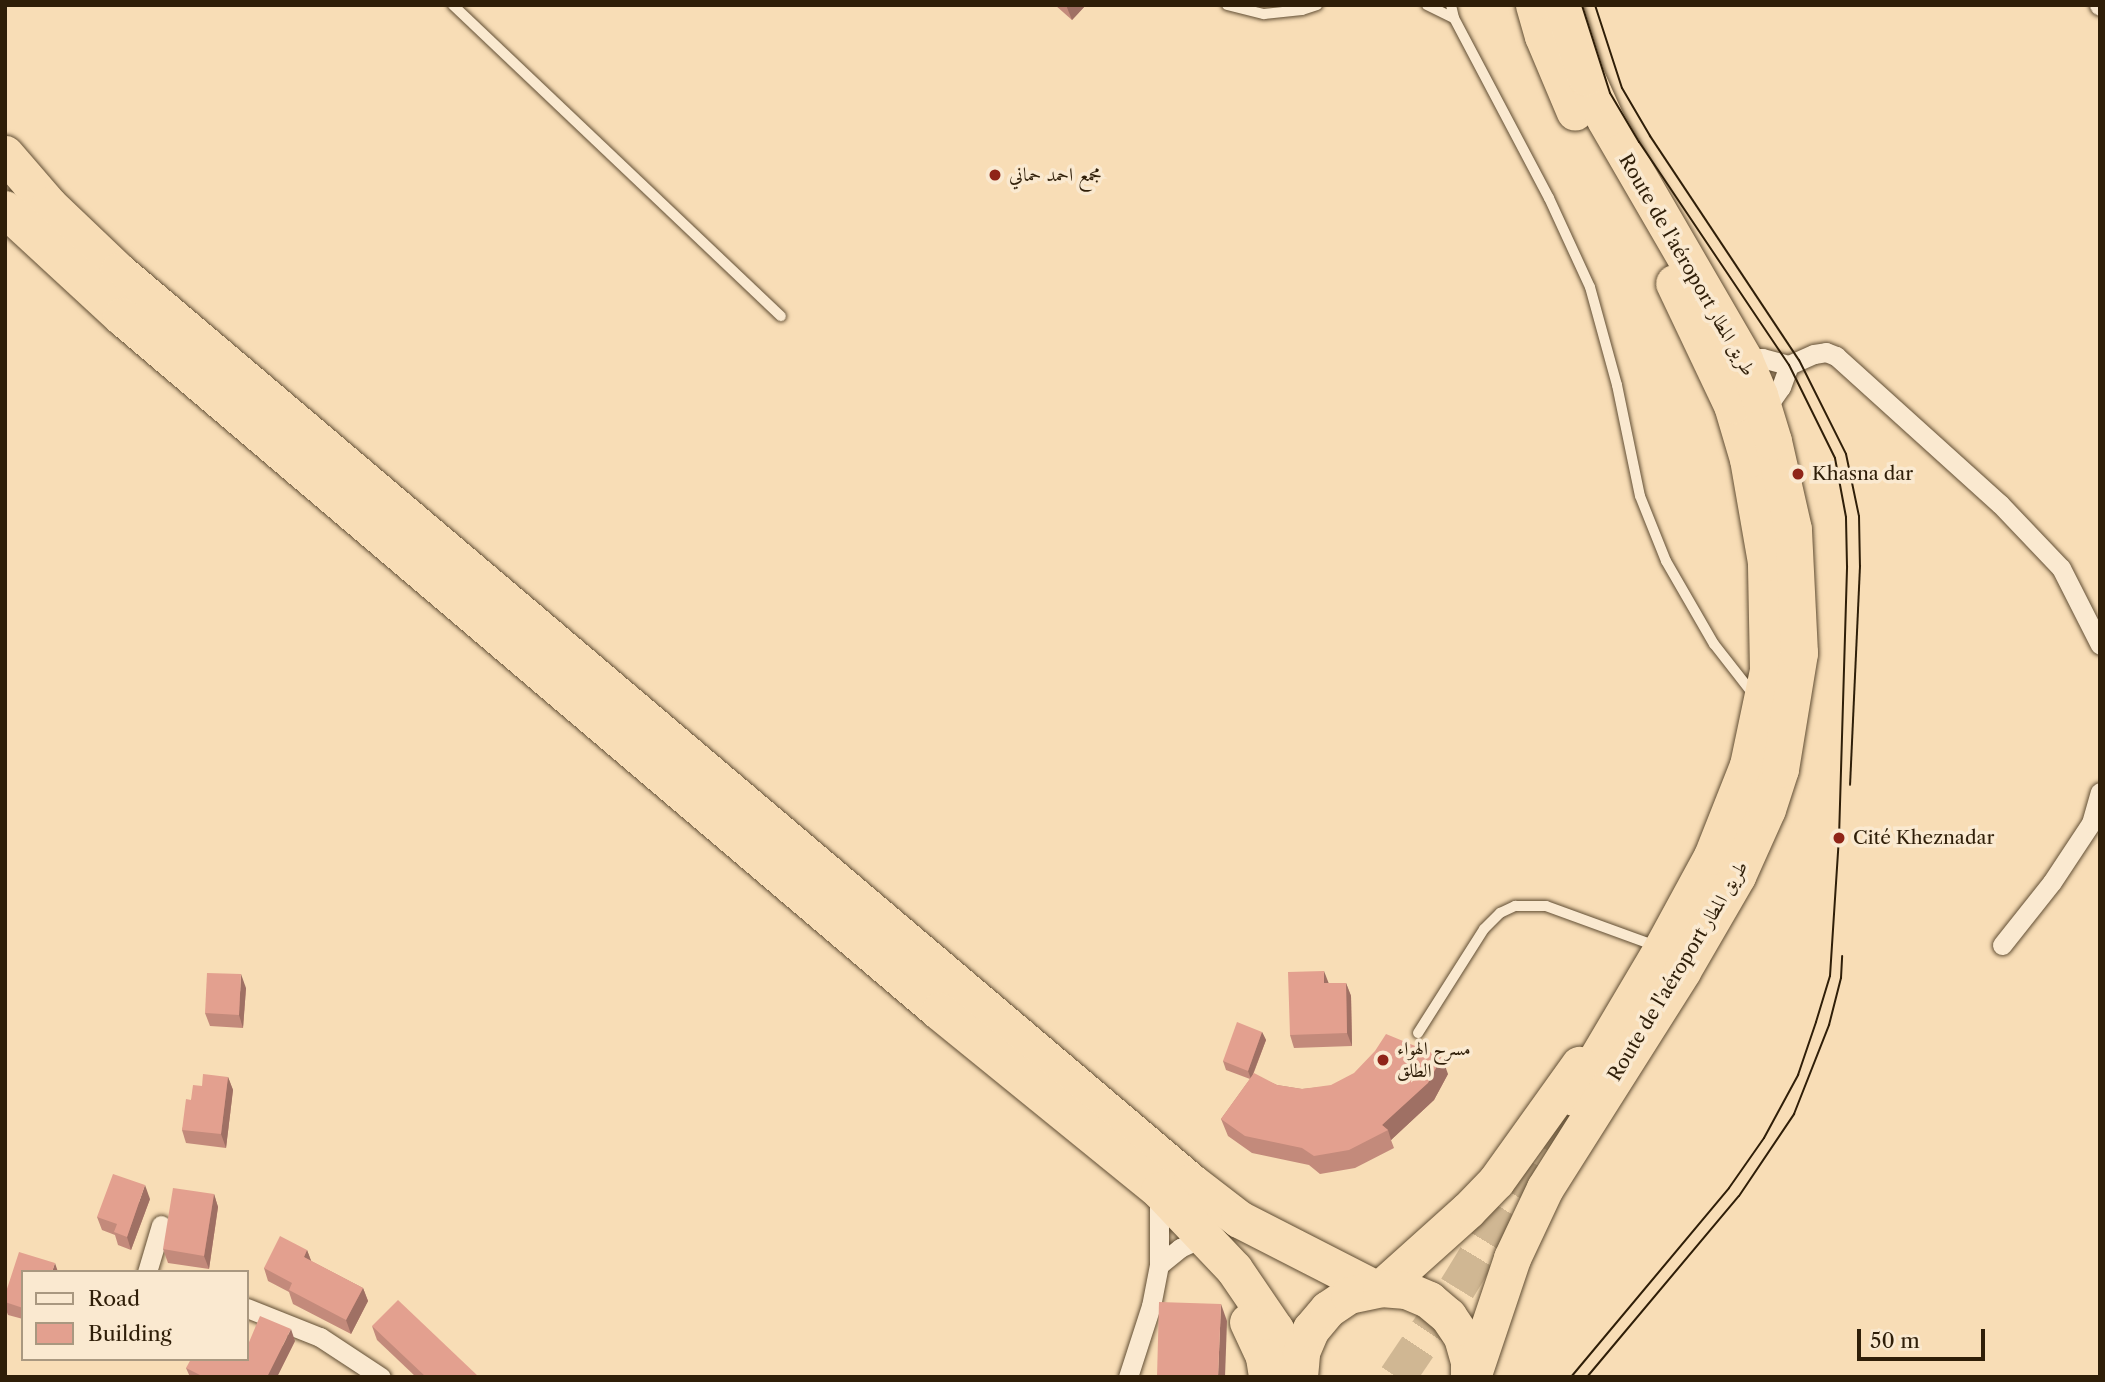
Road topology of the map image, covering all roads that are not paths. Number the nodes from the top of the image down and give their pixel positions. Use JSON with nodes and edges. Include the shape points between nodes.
{"nodes":[{"id":1,"x":453,"y":5,"type":"edge"},
{"id":2,"x":1227,"y":5,"type":"edge"},
{"id":3,"x":1317,"y":5,"type":"edge"},
{"id":4,"x":1427,"y":5,"type":"edge"},
{"id":5,"x":1451,"y":5,"type":"edge"},
{"id":6,"x":1534,"y":5,"type":"edge"},
{"id":7,"x":1563,"y":5,"type":"edge"},
{"id":8,"x":1454,"y":18,"type":"junction"},
{"id":9,"x":5,"y":154,"type":"edge"},
{"id":10,"x":5,"y":209,"type":"edge"},
{"id":11,"x":781,"y":316,"type":"dead end"},
{"id":12,"x":1744,"y":359,"type":"junction"},
{"id":13,"x":1789,"y":365,"type":"junction"},
{"id":14,"x":1764,"y":411,"type":"junction"},
{"id":15,"x":2100,"y":645,"type":"edge"},
{"id":16,"x":1762,"y":706,"type":"junction"},
{"id":17,"x":2100,"y":792,"type":"edge"},
{"id":18,"x":2002,"y":945,"type":"dead end"},
{"id":19,"x":1662,"y":948,"type":"junction"},
{"id":20,"x":1642,"y":981,"type":"junction"},
{"id":21,"x":1418,"y":1033,"type":"dead end"},
{"id":22,"x":1571,"y":1102,"type":"tunnel mouth"},
{"id":23,"x":1158,"y":1190,"type":"junction"},
{"id":24,"x":161,"y":1225,"type":"dead end"},
{"id":25,"x":1207,"y":1239,"type":"junction"},
{"id":26,"x":1425,"y":1246,"type":"junction"},
{"id":27,"x":1317,"y":1256,"type":"junction"},
{"id":28,"x":1160,"y":1265,"type":"junction"},
{"id":29,"x":148,"y":1270,"type":"edge"},
{"id":30,"x":1377,"y":1288,"type":"junction"},
{"id":31,"x":248,"y":1308,"type":"edge"},
{"id":32,"x":382,"y":1377,"type":"edge"},
{"id":33,"x":1128,"y":1377,"type":"edge"},
{"id":34,"x":1267,"y":1377,"type":"edge"},
{"id":35,"x":1298,"y":1377,"type":"edge"},
{"id":36,"x":1470,"y":1377,"type":"edge"}],
"edges":[{"from":1,"to":11,"type":"lane"},
{"from":2,"to":3,"type":"lane","via":[[1264,14]]},
{"from":4,"to":8,"type":"lane"},
{"from":5,"to":8,"type":"lane"},
{"from":6,"to":16,"type":"highway","name":"Route de l'aéroport طريق المطار","via":[[1566,96],[1677,288],[1732,405],[1748,459],[1766,562],[1768,657]]},
{"from":7,"to":12,"type":"highway","name":"Route de l'aéroport طريق المطار","via":[[1605,119]]},
{"from":8,"to":16,"type":"lane","via":[[1590,286],[1640,496],[1666,561],[1714,644]]},
{"from":9,"to":27,"type":"highway","via":[[49,205],[118,271],[1181,1174],[1239,1219]]},
{"from":10,"to":23,"type":"highway","via":[[121,316],[939,1011]]},
{"from":12,"to":13,"type":"street"},
{"from":12,"to":14,"type":"highway","name":"Route de l'aéroport طريق المطار"},
{"from":13,"to":14,"type":"street"},
{"from":13,"to":15,"type":"street","via":[[1826,352],[1852,368],[2000,504],[2061,568]]},
{"from":14,"to":36,"type":"highway","name":"Route de l'aéroport طريق المطار","via":[[1793,529],[1798,604],[1797,676],[1780,769],[1737,876],[1524,1229]]},
{"from":16,"to":19,"type":"highway","name":"Route de l'aéroport طريق المطار","via":[[1734,807]]},
{"from":17,"to":18,"type":"street","via":[[2091,823]]},
{"from":19,"to":20,"type":"highway","name":"Route de l'aéroport طريق المطار"},
{"from":19,"to":21,"type":"lane","via":[[1546,905],[1515,905],[1484,929]]},
{"from":20,"to":22,"type":"highway","name":"Route de l'aéroport طريق المطار"},
{"from":20,"to":26,"type":"highway","via":[[1496,1181]]},
{"from":23,"to":25,"type":"highway"},
{"from":23,"to":28,"type":"street"},
{"from":24,"to":29,"type":"street"},
{"from":25,"to":28,"type":"street","via":[[1180,1248]]},
{"from":25,"to":34,"type":"highway","via":[[1264,1357]]},
{"from":25,"to":35,"type":"highway","via":[[1253,1294]]},
{"from":26,"to":27,"type":"highway","via":[[1365,1258]]},
{"from":26,"to":30,"type":"highway"},
{"from":27,"to":30,"type":"highway"},
{"from":28,"to":33,"type":"street"},
{"from":30,"to":35,"type":"highway","via":[[1349,1295],[1319,1319],[1301,1352]]},
{"from":30,"to":36,"type":"highway","via":[[1406,1290],[1429,1300],[1448,1316],[1462,1338]]},
{"from":31,"to":32,"type":"street","via":[[320,1337]]}]}
